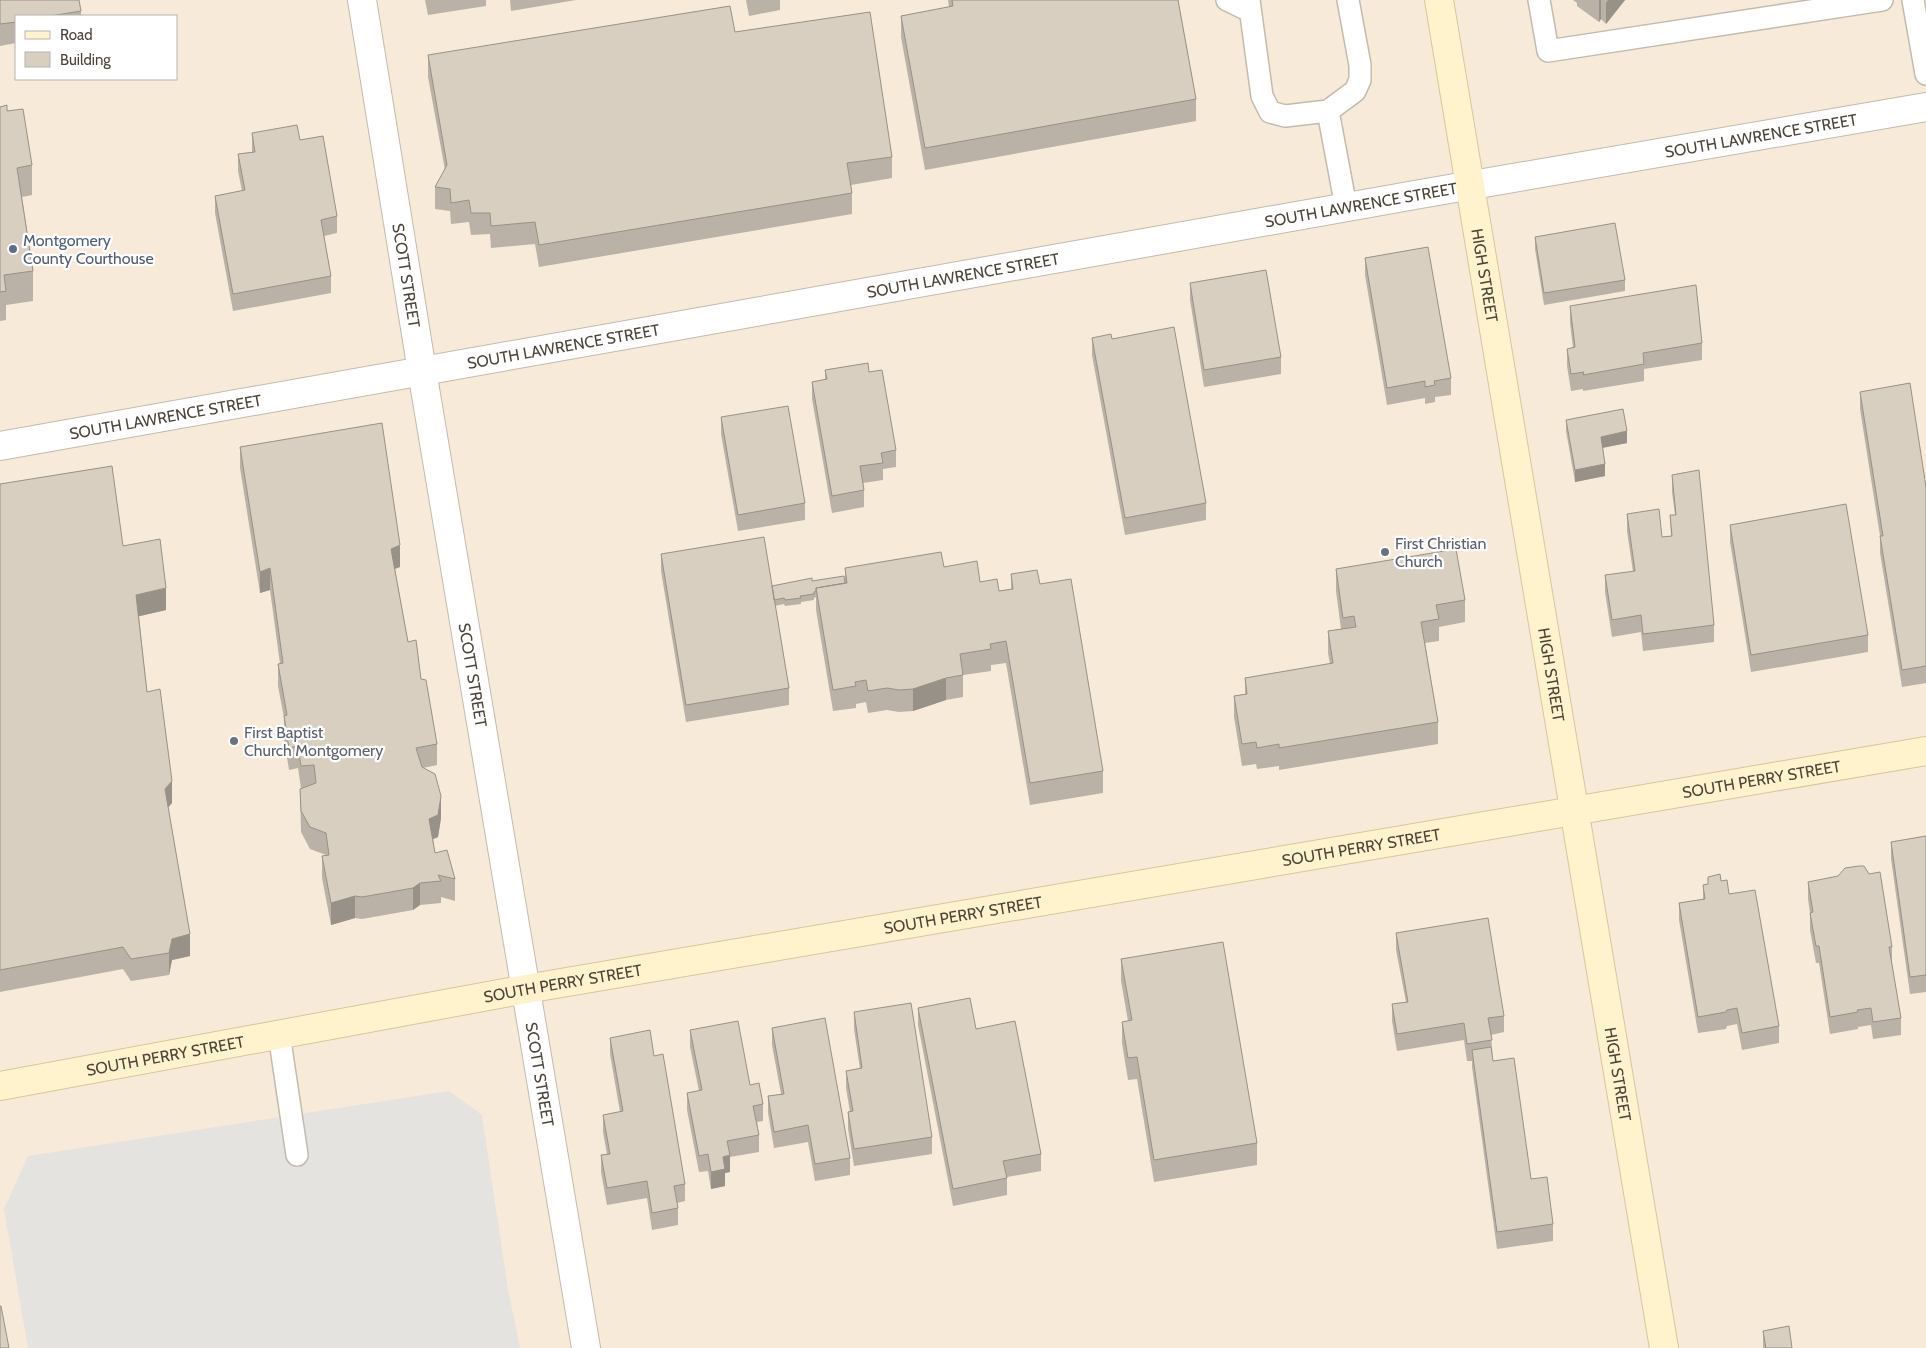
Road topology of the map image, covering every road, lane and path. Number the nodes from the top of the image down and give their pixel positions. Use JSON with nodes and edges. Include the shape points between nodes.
{"nodes":[{"id":1,"x":362,"y":0,"type":"edge"},
{"id":2,"x":1227,"y":0,"type":"edge"},
{"id":3,"x":1348,"y":0,"type":"edge"},
{"id":4,"x":1439,"y":0,"type":"edge"},
{"id":5,"x":1539,"y":0,"type":"edge"},
{"id":6,"x":1882,"y":0,"type":"edge"},
{"id":7,"x":1914,"y":0,"type":"edge"},
{"id":8,"x":1250,"y":6,"type":"edge"},
{"id":9,"x":1926,"y":74,"type":"edge"},
{"id":10,"x":1926,"y":108,"type":"edge"},
{"id":11,"x":1328,"y":112,"type":"junction"},
{"id":12,"x":1470,"y":185,"type":"junction"},
{"id":13,"x":1346,"y":207,"type":"junction"},
{"id":14,"x":422,"y":371,"type":"junction"},
{"id":15,"x":0,"y":446,"type":"edge"},
{"id":16,"x":1926,"y":751,"type":"edge"},
{"id":17,"x":1574,"y":810,"type":"junction"},
{"id":18,"x":526,"y":989,"type":"junction"},
{"id":19,"x":278,"y":1034,"type":"junction"},
{"id":20,"x":0,"y":1086,"type":"edge"},
{"id":21,"x":297,"y":1155,"type":"dead end"},
{"id":22,"x":586,"y":1348,"type":"edge"},
{"id":23,"x":1664,"y":1348,"type":"edge"}],
"edges":[{"from":1,"to":14,"type":"street","name":"SCOTT STREET"},
{"from":2,"to":8,"type":"lane"},
{"from":3,"to":11,"type":"lane","via":[[1360,80],[1355,91]]},
{"from":4,"to":12,"type":"main road","name":"HIGH STREET"},
{"from":5,"to":6,"type":"lane","via":[[1548,51]]},
{"from":7,"to":9,"type":"lane"},
{"from":8,"to":11,"type":"lane","via":[[1262,96],[1270,112],[1285,116]]},
{"from":10,"to":12,"type":"street","name":"SOUTH LAWRENCE STREET"},
{"from":11,"to":13,"type":"lane"},
{"from":12,"to":13,"type":"street","name":"SOUTH LAWRENCE STREET"},
{"from":12,"to":17,"type":"main road","name":"HIGH STREET"},
{"from":13,"to":14,"type":"street","name":"SOUTH LAWRENCE STREET"},
{"from":14,"to":15,"type":"street","name":"SOUTH LAWRENCE STREET"},
{"from":14,"to":18,"type":"street","name":"SCOTT STREET"},
{"from":16,"to":17,"type":"main road","name":"SOUTH PERRY STREET"},
{"from":17,"to":18,"type":"main road","name":"SOUTH PERRY STREET"},
{"from":17,"to":23,"type":"main road","name":"HIGH STREET"},
{"from":18,"to":19,"type":"main road","name":"SOUTH PERRY STREET"},
{"from":18,"to":22,"type":"street","name":"SCOTT STREET"},
{"from":19,"to":20,"type":"main road","name":"SOUTH PERRY STREET"},
{"from":19,"to":21,"type":"lane"}]}
